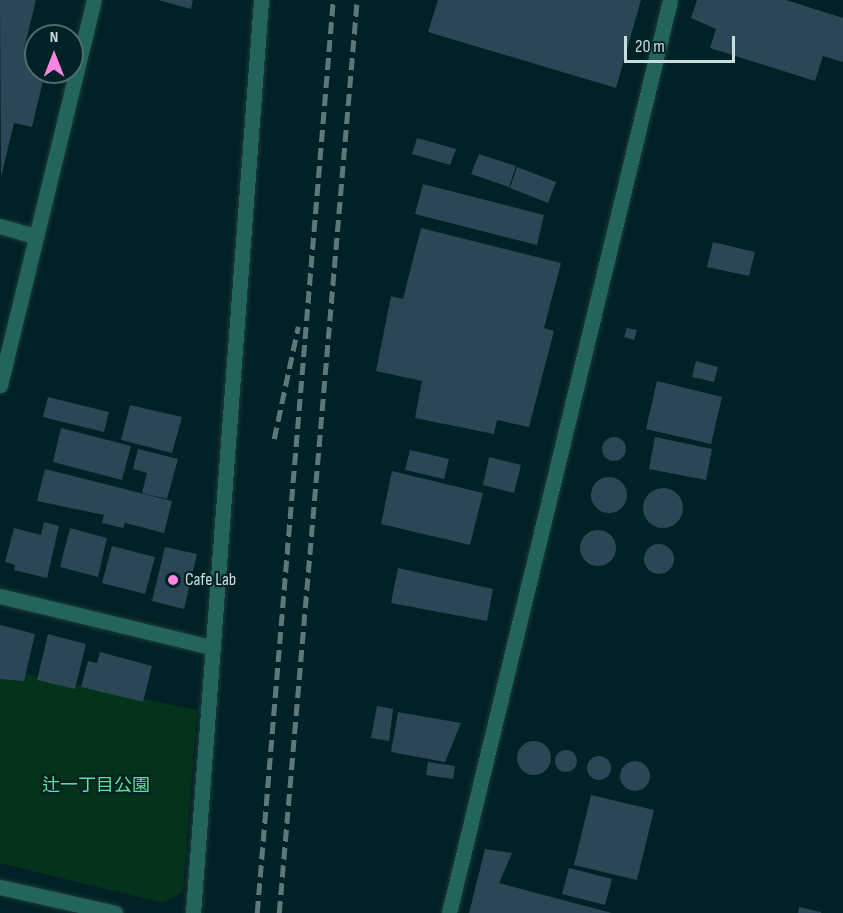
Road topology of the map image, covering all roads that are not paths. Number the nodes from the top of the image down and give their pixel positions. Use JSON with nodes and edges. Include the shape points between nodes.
{"nodes":[{"id":1,"x":94,"y":0,"type":"edge"},
{"id":2,"x":261,"y":0,"type":"edge"},
{"id":3,"x":670,"y":0,"type":"edge"},
{"id":4,"x":0,"y":226,"type":"edge"},
{"id":5,"x":36,"y":236,"type":"junction"},
{"id":6,"x":0,"y":385,"type":"edge"},
{"id":7,"x":0,"y":596,"type":"edge"},
{"id":8,"x":211,"y":647,"type":"junction"},
{"id":9,"x":0,"y":887,"type":"edge"},
{"id":10,"x":115,"y":913,"type":"edge"},
{"id":11,"x":193,"y":913,"type":"edge"},
{"id":12,"x":449,"y":913,"type":"edge"}],
"edges":[{"from":1,"to":5,"type":"street"},
{"from":2,"to":8,"type":"street"},
{"from":3,"to":12,"type":"street"},
{"from":4,"to":5,"type":"street"},
{"from":5,"to":6,"type":"street"},
{"from":7,"to":8,"type":"street"},
{"from":8,"to":11,"type":"street"},
{"from":9,"to":10,"type":"street"}]}
